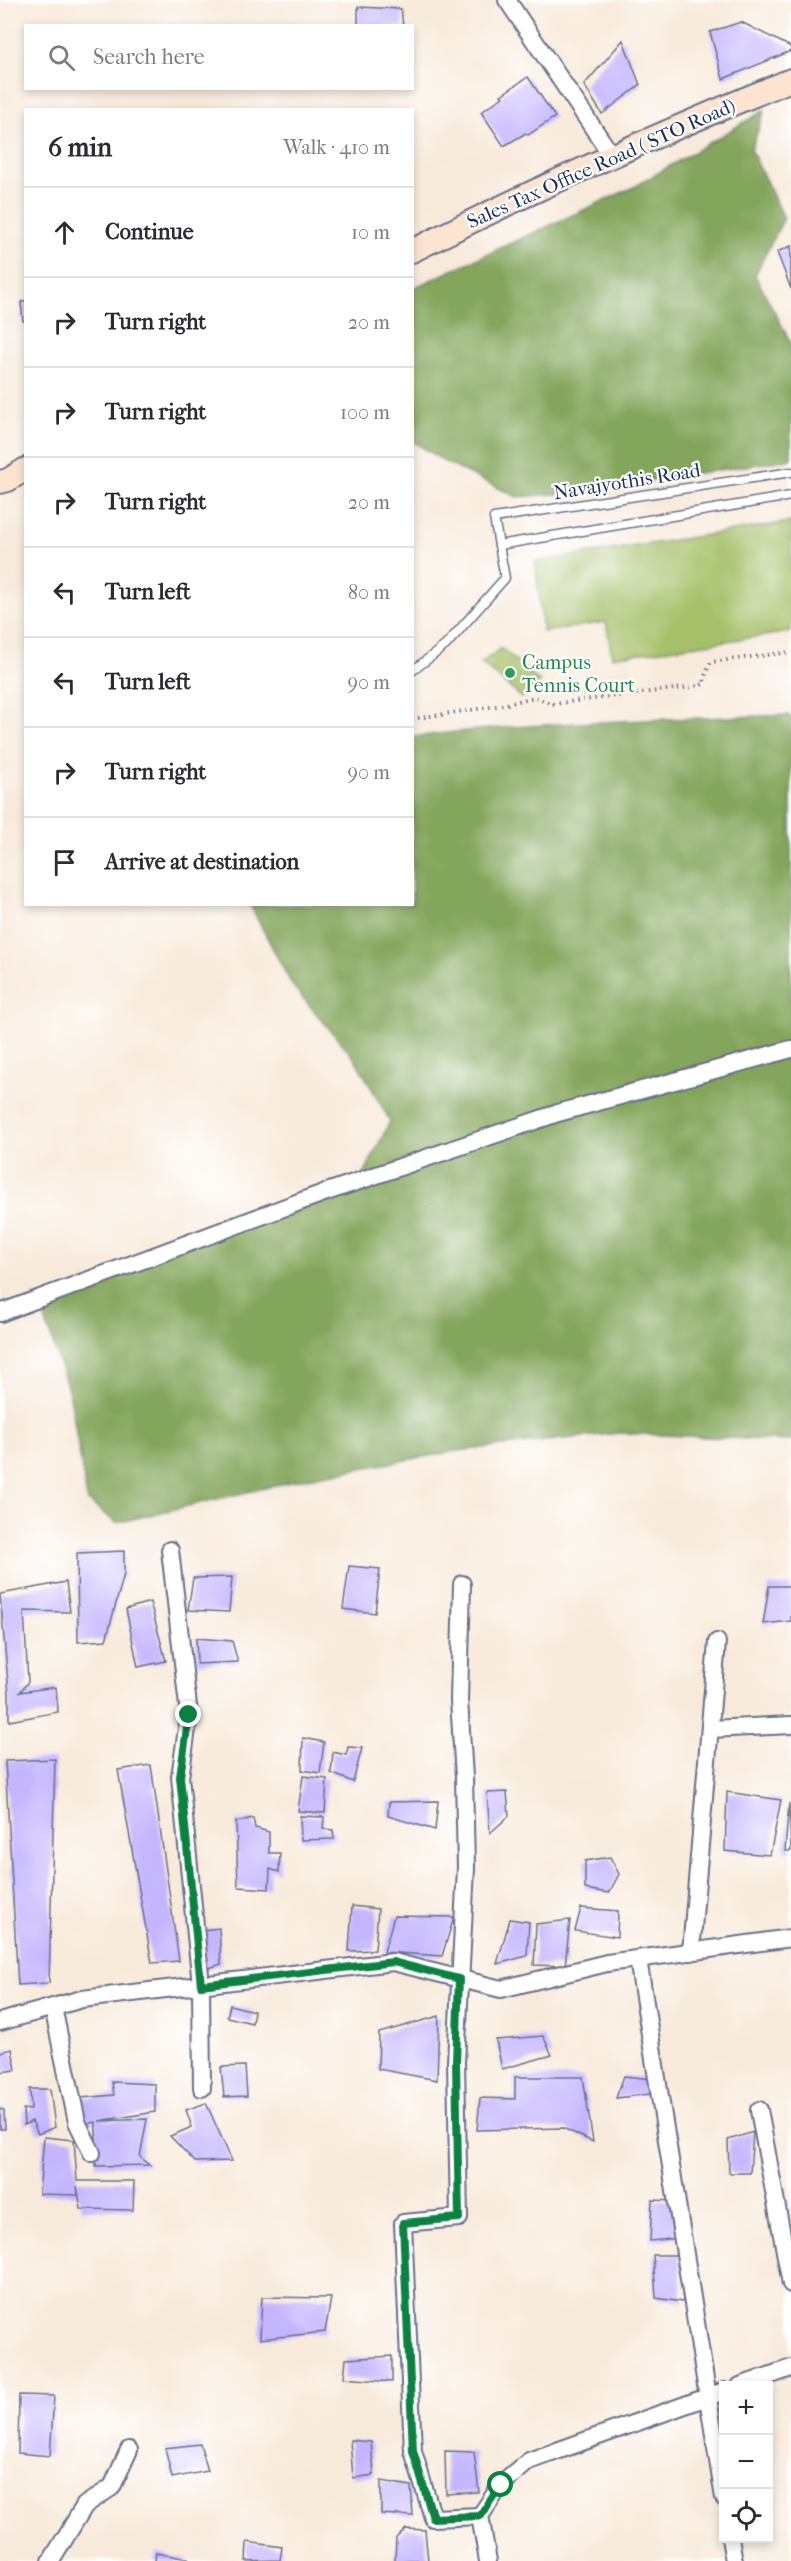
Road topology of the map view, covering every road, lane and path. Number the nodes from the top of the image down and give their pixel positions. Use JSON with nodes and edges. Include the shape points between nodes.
{"nodes":[{"id":1,"x":507,"y":0,"type":"edge"},
{"id":2,"x":791,"y":80,"type":"edge"},
{"id":3,"x":612,"y":156,"type":"junction"},
{"id":4,"x":414,"y":250,"type":"edge"},
{"id":5,"x":24,"y":470,"type":"edge"},
{"id":6,"x":791,"y":472,"type":"edge"},
{"id":7,"x":0,"y":482,"type":"edge"},
{"id":8,"x":791,"y":496,"type":"edge"},
{"id":9,"x":499,"y":545,"type":"junction"},
{"id":10,"x":791,"y":652,"type":"edge"},
{"id":11,"x":414,"y":669,"type":"edge"},
{"id":12,"x":414,"y":719,"type":"edge"},
{"id":13,"x":791,"y":1049,"type":"edge"},
{"id":14,"x":0,"y":1313,"type":"edge"},
{"id":15,"x":170,"y":1550,"type":"dead end"},
{"id":16,"x":462,"y":1584,"type":"dead end"},
{"id":17,"x":717,"y":1642,"type":"dead end"},
{"id":18,"x":791,"y":1725,"type":"edge"},
{"id":19,"x":710,"y":1729,"type":"junction"},
{"id":20,"x":791,"y":1938,"type":"edge"},
{"id":21,"x":692,"y":1952,"type":"junction"},
{"id":22,"x":639,"y":1959,"type":"junction"},
{"id":23,"x":459,"y":1979,"type":"junction"},
{"id":24,"x":201,"y":1985,"type":"junction"},
{"id":25,"x":53,"y":2007,"type":"junction"},
{"id":26,"x":0,"y":2022,"type":"edge"},
{"id":27,"x":202,"y":2088,"type":"dead end"},
{"id":28,"x":759,"y":2110,"type":"dead end"},
{"id":29,"x":92,"y":2153,"type":"dead end"},
{"id":30,"x":791,"y":2284,"type":"edge"},
{"id":31,"x":791,"y":2368,"type":"edge"},
{"id":32,"x":752,"y":2381,"type":"edge"},
{"id":33,"x":719,"y":2392,"type":"edge"},
{"id":34,"x":707,"y":2397,"type":"junction"},
{"id":35,"x":129,"y":2450,"type":"dead end"},
{"id":36,"x":722,"y":2489,"type":"edge"},
{"id":37,"x":480,"y":2516,"type":"junction"},
{"id":38,"x":731,"y":2543,"type":"edge"},
{"id":39,"x":51,"y":2561,"type":"edge"},
{"id":40,"x":488,"y":2561,"type":"edge"},
{"id":41,"x":734,"y":2561,"type":"edge"}],
"edges":[{"from":1,"to":3,"type":"street"},
{"from":2,"to":3,"type":"street","name":"Sales Tax Office Road ( STO Road)"},
{"from":3,"to":4,"type":"street","name":"Sales Tax Office Road ( STO Road)"},
{"from":5,"to":7,"type":"street"},
{"from":6,"to":9,"type":"lane","name":"Navajyothis Road","via":[[494,518]]},
{"from":8,"to":9,"type":"lane","name":"Navajyothis Road"},
{"from":9,"to":11,"type":"lane","name":"Navajyothis Road","via":[[506,578],[446,645]]},
{"from":10,"to":12,"type":"path","via":[[711,662],[705,683],[699,686],[552,704],[534,697]]},
{"from":13,"to":14,"type":"street","via":[[558,1113],[318,1195]]},
{"from":15,"to":24,"type":"street","via":[[189,1715],[180,1777]]},
{"from":16,"to":23,"type":"street","via":[[459,1700],[466,1868]]},
{"from":17,"to":19,"type":"street"},
{"from":18,"to":19,"type":"street"},
{"from":19,"to":21,"type":"street"},
{"from":20,"to":21,"type":"street"},
{"from":21,"to":22,"type":"street"},
{"from":22,"to":23,"type":"street","via":[[501,1989]]},
{"from":22,"to":34,"type":"street"},
{"from":23,"to":24,"type":"street","via":[[393,1962]]},
{"from":23,"to":37,"type":"street","via":[[459,2218],[403,2223],[413,2451],[433,2518]]},
{"from":24,"to":25,"type":"street","via":[[82,1999]]},
{"from":24,"to":27,"type":"street"},
{"from":25,"to":26,"type":"street"},
{"from":25,"to":29,"type":"street","via":[[77,2122]]},
{"from":28,"to":30,"type":"street"},
{"from":31,"to":32,"type":"street"},
{"from":33,"to":34,"type":"street"},
{"from":34,"to":36,"type":"street"},
{"from":34,"to":37,"type":"street","via":[[529,2461],[501,2485]]},
{"from":35,"to":39,"type":"street","via":[[112,2487],[85,2505]]},
{"from":37,"to":40,"type":"street"},
{"from":38,"to":41,"type":"street"}]}
